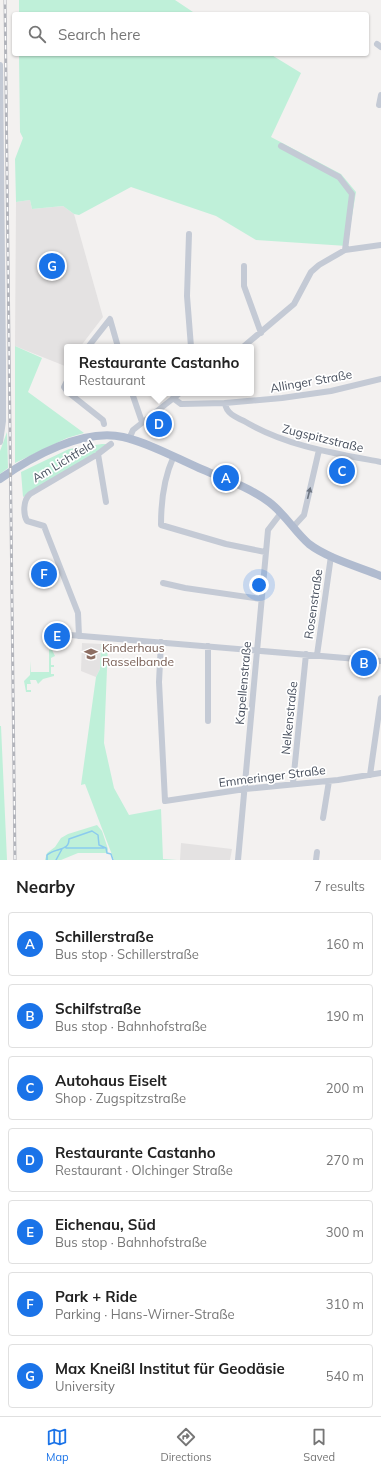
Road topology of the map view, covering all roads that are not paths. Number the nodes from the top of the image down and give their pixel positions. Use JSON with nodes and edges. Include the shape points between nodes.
{"nodes":[{"id":1,"x":0,"y":64,"type":"edge"},
{"id":2,"x":381,"y":96,"type":"edge"},
{"id":3,"x":379,"y":105,"type":"dead end"},
{"id":4,"x":281,"y":146,"type":"dead end"},
{"id":5,"x":189,"y":234,"type":"dead end"},
{"id":6,"x":381,"y":245,"type":"edge"},
{"id":7,"x":345,"y":250,"type":"junction"},
{"id":8,"x":244,"y":266,"type":"dead end"},
{"id":9,"x":262,"y":333,"type":"junction"},
{"id":10,"x":90,"y":344,"type":"edge"},
{"id":11,"x":117,"y":344,"type":"edge"},
{"id":12,"x":191,"y":344,"type":"edge"},
{"id":13,"x":247,"y":344,"type":"edge"},
{"id":14,"x":381,"y":379,"type":"edge"},
{"id":15,"x":73,"y":396,"type":"edge"},
{"id":16,"x":133,"y":396,"type":"edge"},
{"id":17,"x":176,"y":396,"type":"edge"},
{"id":18,"x":174,"y":398,"type":"junction"},
{"id":19,"x":225,"y":403,"type":"junction"},
{"id":20,"x":142,"y":422,"type":"junction"},
{"id":21,"x":104,"y":424,"type":"dead end"},
{"id":22,"x":129,"y":439,"type":"junction"},
{"id":23,"x":0,"y":442,"type":"edge"},
{"id":24,"x":111,"y":444,"type":"dead end"},
{"id":25,"x":319,"y":450,"type":"junction"},
{"id":26,"x":98,"y":454,"type":"junction"},
{"id":27,"x":173,"y":458,"type":"junction"},
{"id":28,"x":381,"y":462,"type":"edge"},
{"id":29,"x":0,"y":480,"type":"edge"},
{"id":30,"x":106,"y":502,"type":"dead end"},
{"id":31,"x":281,"y":513,"type":"junction"},
{"id":32,"x":293,"y":527,"type":"junction"},
{"id":33,"x":265,"y":552,"type":"junction"},
{"id":34,"x":331,"y":556,"type":"junction"},
{"id":35,"x":381,"y":576,"type":"edge"},
{"id":36,"x":163,"y":583,"type":"dead end"},
{"id":37,"x":261,"y":599,"type":"junction"},
{"id":38,"x":70,"y":635,"type":"dead end"},
{"id":39,"x":79,"y":636,"type":"junction"},
{"id":40,"x":161,"y":642,"type":"junction"},
{"id":41,"x":208,"y":646,"type":"junction"},
{"id":42,"x":258,"y":651,"type":"junction"},
{"id":43,"x":306,"y":654,"type":"junction"},
{"id":44,"x":317,"y":655,"type":"junction"},
{"id":45,"x":381,"y":661,"type":"edge"},
{"id":46,"x":381,"y":698,"type":"edge"},
{"id":47,"x":208,"y":721,"type":"dead end"},
{"id":48,"x":381,"y":773,"type":"edge"},
{"id":49,"x":370,"y":775,"type":"junction"},
{"id":50,"x":329,"y":781,"type":"junction"},
{"id":51,"x":293,"y":783,"type":"junction"},
{"id":52,"x":245,"y":789,"type":"junction"},
{"id":53,"x":323,"y":818,"type":"dead end"},
{"id":54,"x":317,"y":852,"type":"dead end"},
{"id":55,"x":238,"y":860,"type":"edge"},
{"id":56,"x":316,"y":860,"type":"edge"}],
"edges":[{"from":1,"to":23,"type":"street","via":[[4,361]]},
{"from":2,"to":3,"type":"street"},
{"from":4,"to":7,"type":"street","via":[[339,177],[352,194]]},
{"from":5,"to":12,"type":"street","via":[[187,296]]},
{"from":6,"to":7,"type":"street"},
{"from":7,"to":9,"type":"street","via":[[315,268],[294,304]]},
{"from":8,"to":9,"type":"street","via":[[244,286]]},
{"from":9,"to":13,"type":"street"},
{"from":10,"to":11,"type":"street","via":[[110,319]]},
{"from":14,"to":19,"type":"street","name":"Allinger Straße","via":[[309,395]]},
{"from":15,"to":21,"type":"street","via":[[103,420]]},
{"from":16,"to":20,"type":"street"},
{"from":17,"to":18,"type":"street"},
{"from":18,"to":19,"type":"street","name":"Allinger Straße","via":[[181,404]]},
{"from":18,"to":20,"type":"street"},
{"from":19,"to":25,"type":"street","name":"Zugspitzstraße","via":[[229,412],[261,431]]},
{"from":20,"to":22,"type":"street","via":[[133,430]]},
{"from":22,"to":27,"type":"main road"},
{"from":22,"to":29,"type":"main road","via":[[94,437],[51,450],[30,460]]},
{"from":24,"to":26,"type":"street","name":"Am Lichtfeld"},
{"from":25,"to":28,"type":"street","name":"Zugspitzstraße"},
{"from":32,"to":25,"type":"street","one_way":true,"via":[[304,515]]},
{"from":26,"to":30,"type":"street"},
{"from":26,"to":39,"type":"street","name":"Am Lichtfeld","via":[[27,497],[24,517],[31,523],[44,526],[78,613]]},
{"from":27,"to":31,"type":"main road","via":[[259,496]]},
{"from":27,"to":33,"type":"street","via":[[164,493],[161,525],[226,544]]},
{"from":31,"to":32,"type":"main road"},
{"from":31,"to":33,"type":"street","name":"Kapellenstraße","via":[[268,530]]},
{"from":32,"to":34,"type":"main road","via":[[309,544]]},
{"from":33,"to":37,"type":"street","name":"Kapellenstraße"},
{"from":34,"to":35,"type":"main road"},
{"from":34,"to":44,"type":"street","name":"Rosenstraße"},
{"from":36,"to":37,"type":"street"},
{"from":37,"to":42,"type":"street","name":"Kapellenstraße"},
{"from":38,"to":39,"type":"street"},
{"from":39,"to":40,"type":"street"},
{"from":40,"to":41,"type":"street"},
{"from":40,"to":52,"type":"street","name":"Emmeringer Straße","via":[[159,682],[165,801]]},
{"from":41,"to":42,"type":"street"},
{"from":41,"to":47,"type":"street"},
{"from":42,"to":43,"type":"street"},
{"from":42,"to":52,"type":"street","name":"Kapellenstraße"},
{"from":43,"to":44,"type":"street"},
{"from":43,"to":51,"type":"street","name":"Nelkenstraße"},
{"from":44,"to":45,"type":"street"},
{"from":46,"to":49,"type":"street"},
{"from":48,"to":49,"type":"street","name":"Emmeringer Straße"},
{"from":49,"to":50,"type":"street","name":"Emmeringer Straße"},
{"from":50,"to":51,"type":"street","name":"Emmeringer Straße"},
{"from":50,"to":53,"type":"street"},
{"from":51,"to":52,"type":"street","name":"Emmeringer Straße"},
{"from":52,"to":55,"type":"street","name":"Kapellenstraße"},
{"from":54,"to":56,"type":"street"}]}
